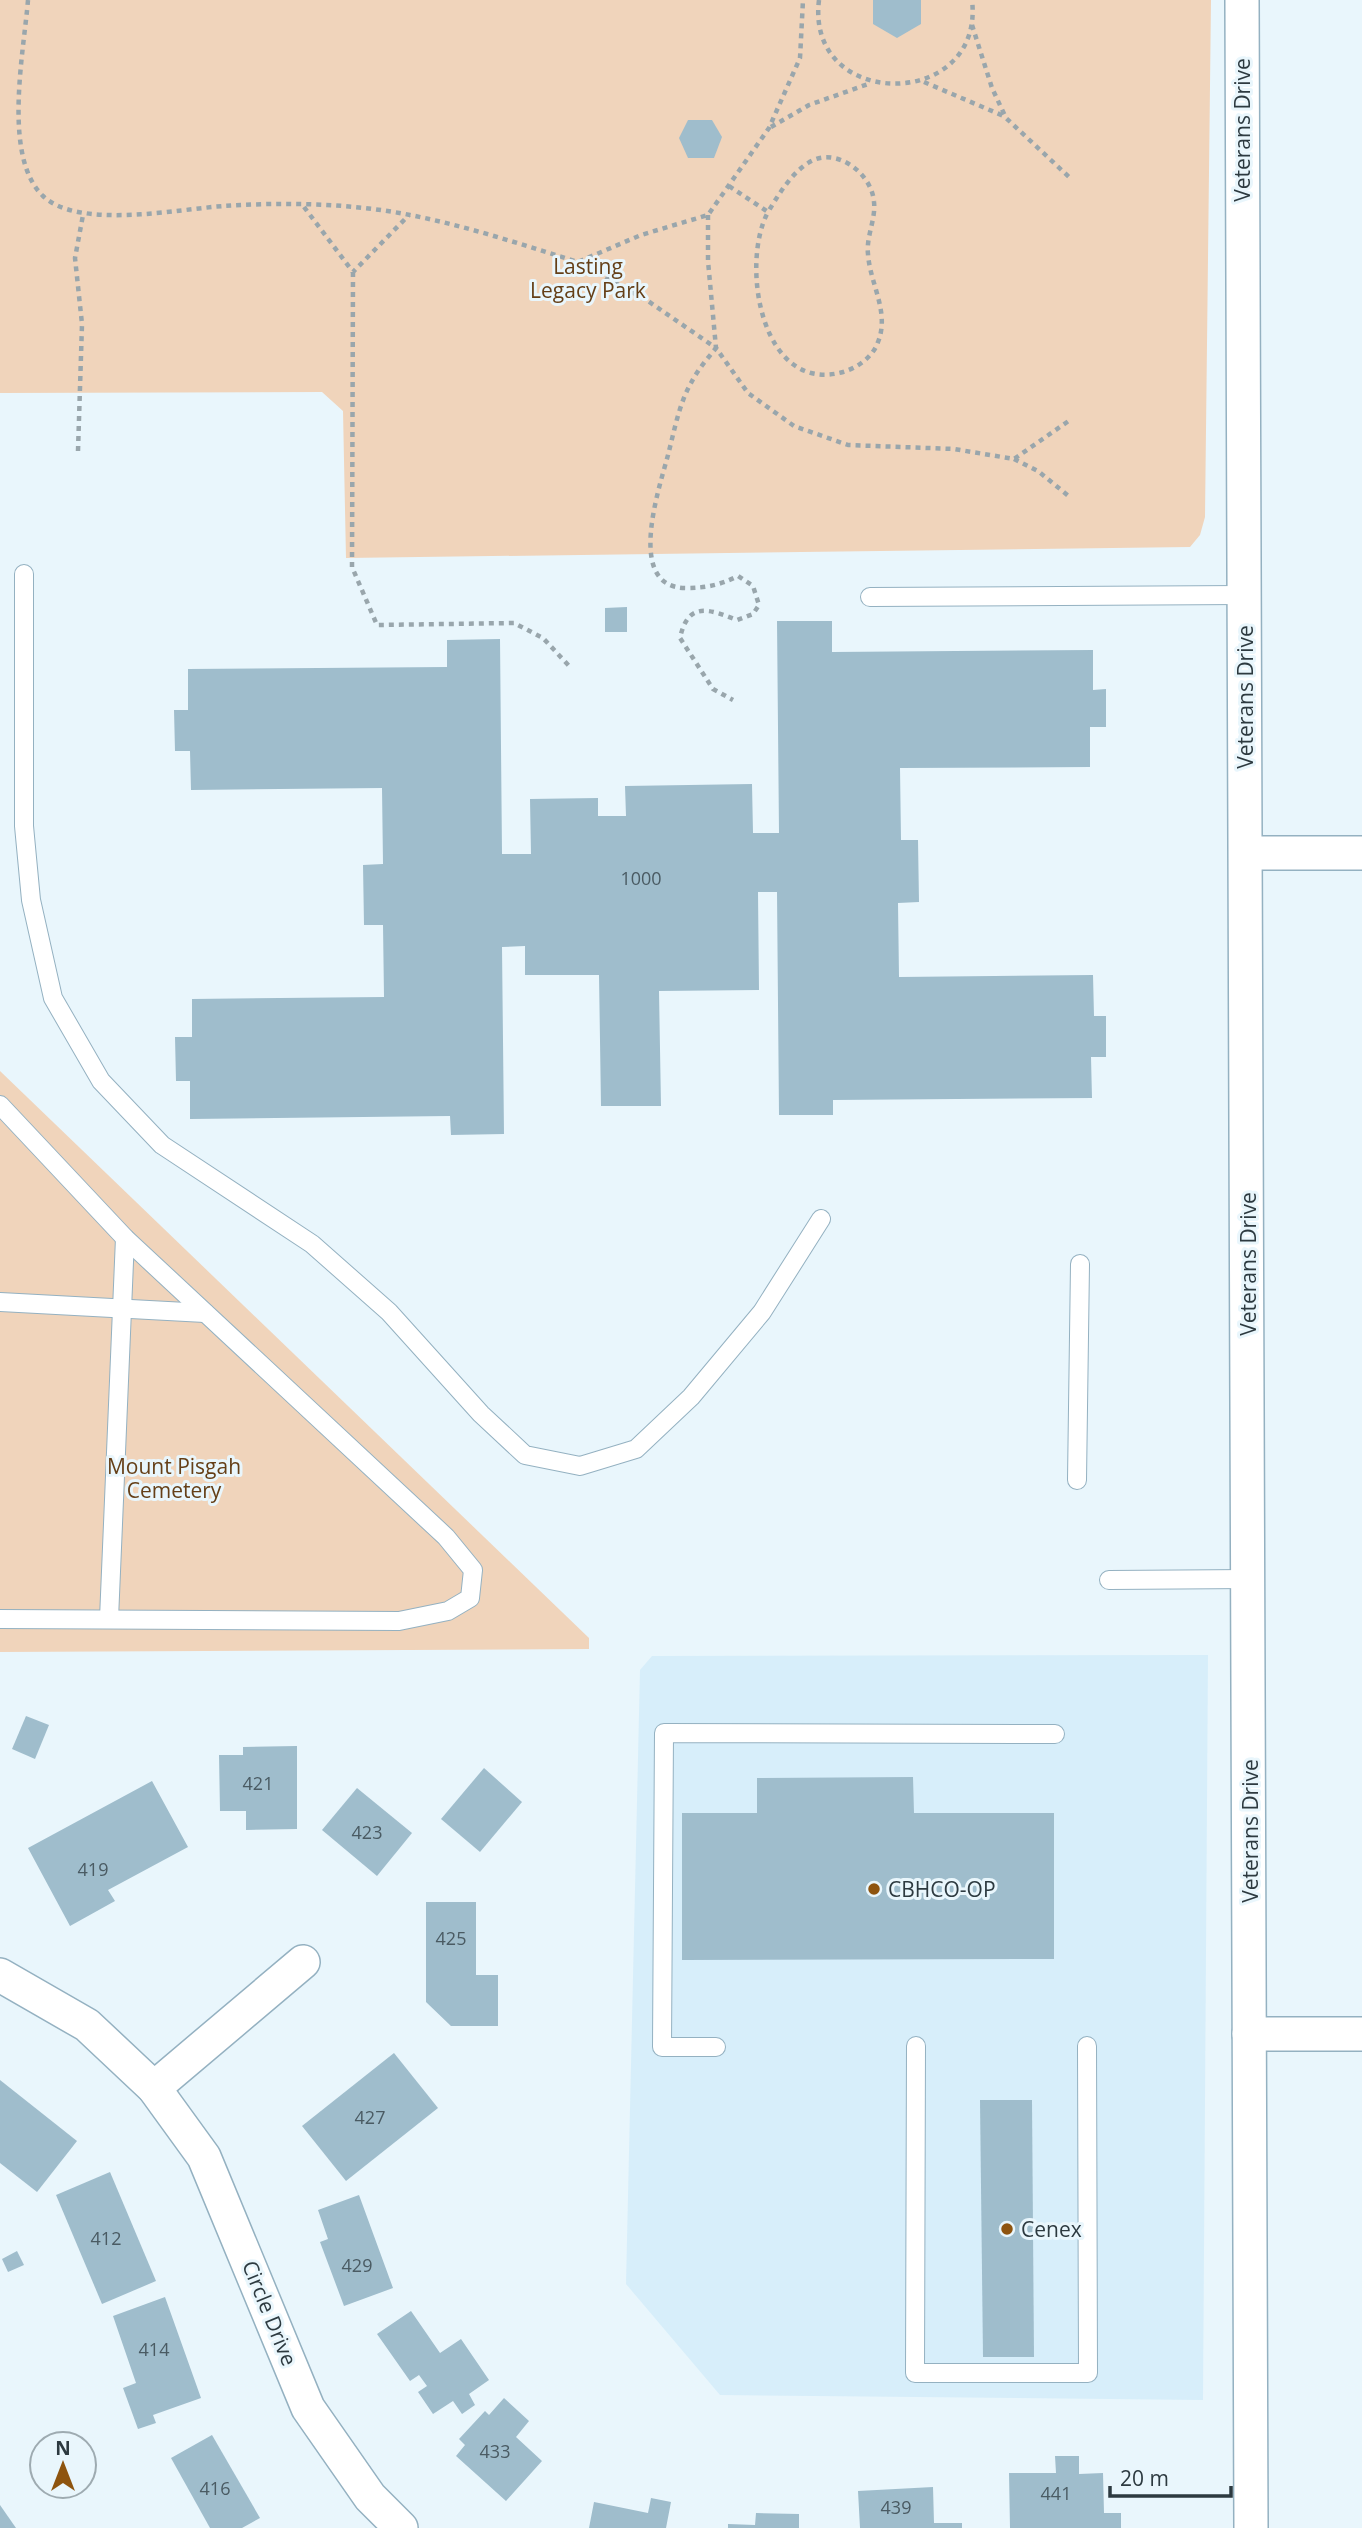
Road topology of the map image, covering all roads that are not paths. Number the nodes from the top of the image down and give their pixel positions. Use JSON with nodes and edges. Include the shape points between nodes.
{"nodes":[{"id":1,"x":1242,"y":0,"type":"edge"},
{"id":2,"x":24,"y":574,"type":"dead end"},
{"id":3,"x":1244,"y":594,"type":"junction"},
{"id":4,"x":870,"y":597,"type":"dead end"},
{"id":5,"x":1246,"y":853,"type":"junction"},
{"id":6,"x":1362,"y":853,"type":"edge"},
{"id":7,"x":0,"y":1105,"type":"edge"},
{"id":8,"x":821,"y":1219,"type":"dead end"},
{"id":9,"x":125,"y":1238,"type":"junction"},
{"id":10,"x":1080,"y":1264,"type":"dead end"},
{"id":11,"x":0,"y":1301,"type":"edge"},
{"id":12,"x":122,"y":1308,"type":"junction"},
{"id":13,"x":205,"y":1313,"type":"junction"},
{"id":14,"x":1077,"y":1480,"type":"dead end"},
{"id":15,"x":1249,"y":1579,"type":"junction"},
{"id":16,"x":1109,"y":1580,"type":"dead end"},
{"id":17,"x":0,"y":1619,"type":"edge"},
{"id":18,"x":109,"y":1619,"type":"junction"},
{"id":19,"x":1055,"y":1734,"type":"dead end"},
{"id":20,"x":303,"y":1962,"type":"dead end"},
{"id":21,"x":0,"y":1975,"type":"edge"},
{"id":22,"x":1250,"y":2034,"type":"junction"},
{"id":23,"x":1362,"y":2034,"type":"edge"},
{"id":24,"x":916,"y":2046,"type":"dead end"},
{"id":25,"x":1087,"y":2046,"type":"dead end"},
{"id":26,"x":716,"y":2047,"type":"dead end"},
{"id":27,"x":154,"y":2088,"type":"junction"},
{"id":28,"x":401,"y":2528,"type":"edge"},
{"id":29,"x":1251,"y":2528,"type":"edge"}],
"edges":[{"from":1,"to":3,"type":"street","name":"Veterans Drive"},
{"from":2,"to":8,"type":"lane","via":[[24,826],[30,900],[53,998],[101,1081],[162,1145],[312,1244],[390,1311],[481,1414],[525,1455],[580,1466],[636,1449],[691,1397],[762,1312]]},
{"from":3,"to":4,"type":"lane"},
{"from":3,"to":5,"type":"street","name":"Veterans Drive"},
{"from":5,"to":6,"type":"street"},
{"from":5,"to":15,"type":"street","name":"Veterans Drive"},
{"from":7,"to":9,"type":"lane"},
{"from":9,"to":12,"type":"lane"},
{"from":9,"to":13,"type":"lane"},
{"from":10,"to":14,"type":"lane"},
{"from":11,"to":12,"type":"lane"},
{"from":12,"to":13,"type":"lane"},
{"from":12,"to":18,"type":"lane"},
{"from":13,"to":18,"type":"lane","via":[[446,1537],[473,1570],[470,1598],[448,1611],[399,1621]]},
{"from":15,"to":16,"type":"lane"},
{"from":15,"to":22,"type":"street","name":"Veterans Drive"},
{"from":17,"to":18,"type":"lane"},
{"from":19,"to":26,"type":"lane","via":[[664,1733],[662,2047]]},
{"from":20,"to":27,"type":"street"},
{"from":21,"to":27,"type":"street","name":"Circle Drive","via":[[87,2025]]},
{"from":22,"to":23,"type":"street"},
{"from":22,"to":29,"type":"street","name":"Veterans Drive"},
{"from":24,"to":25,"type":"lane","via":[[915,2373],[1088,2374]]},
{"from":27,"to":28,"type":"street","name":"Circle Drive","via":[[204,2157],[308,2408],[370,2497]]}]}
